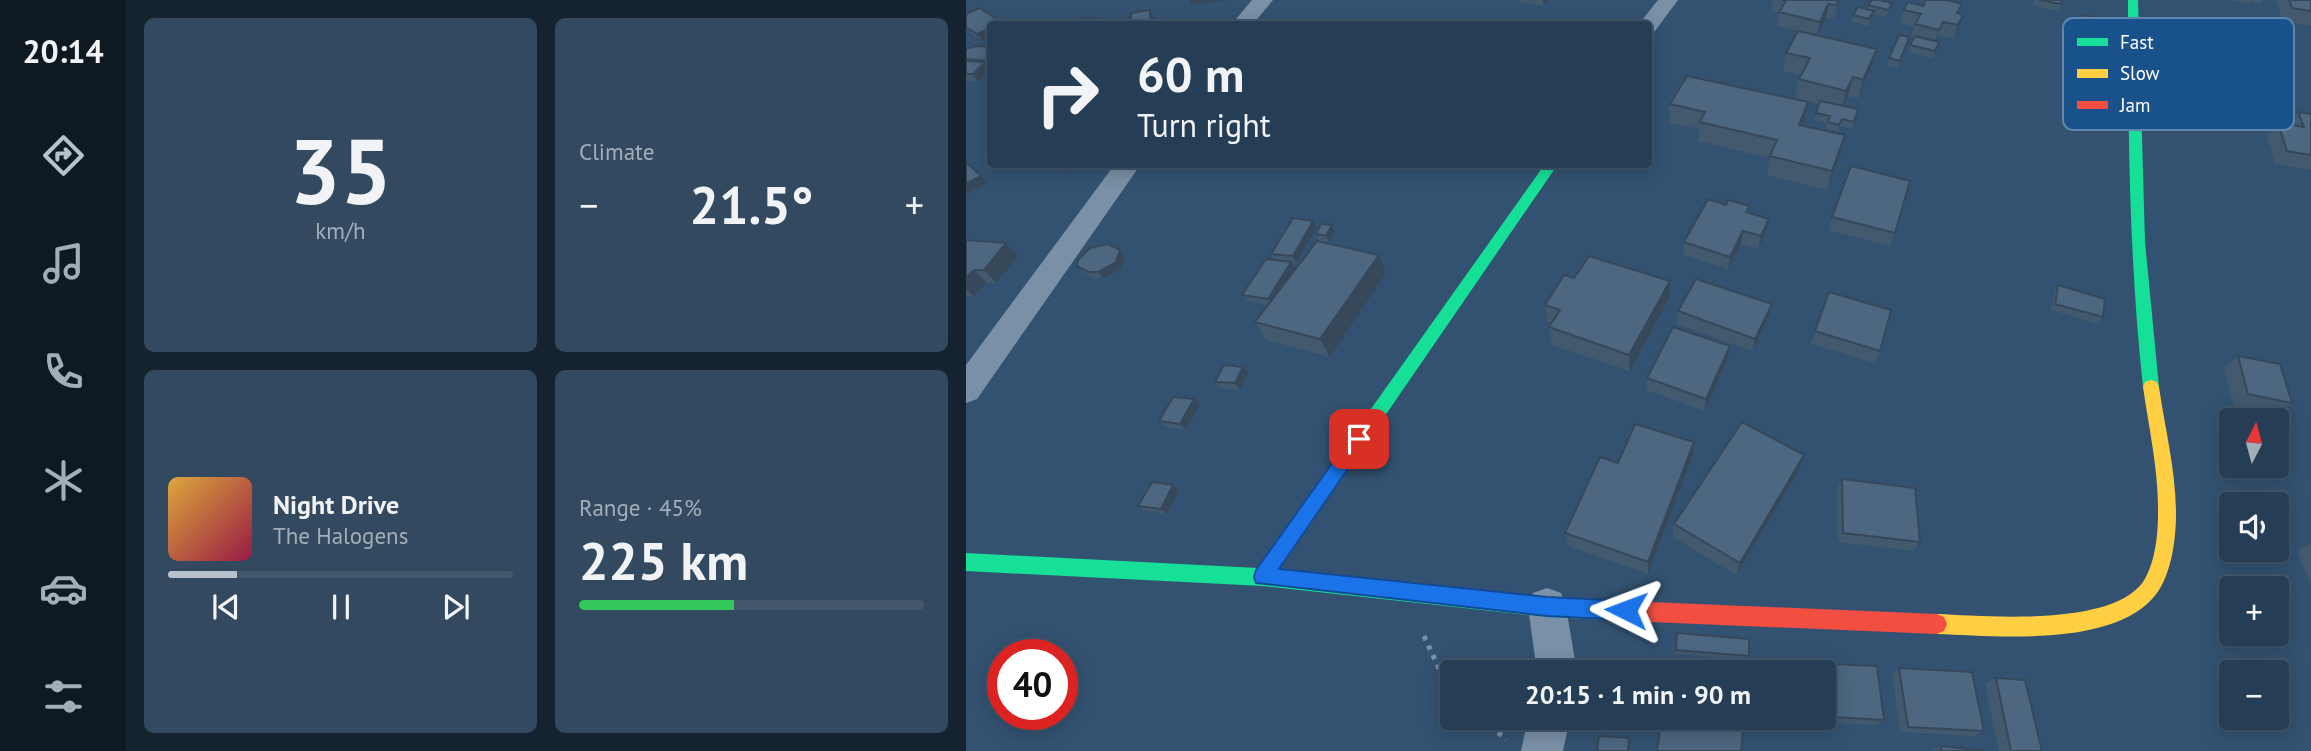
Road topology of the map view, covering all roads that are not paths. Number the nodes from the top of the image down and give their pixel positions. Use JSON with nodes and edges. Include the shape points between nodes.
{"nodes":[{"id":1,"x":1263,"y":0,"type":"edge"},
{"id":2,"x":1668,"y":0,"type":"edge"},
{"id":3,"x":2133,"y":0,"type":"edge"},
{"id":4,"x":2133,"y":18,"type":"edge"},
{"id":5,"x":1245,"y":21,"type":"edge"},
{"id":6,"x":1652,"y":22,"type":"edge"},
{"id":7,"x":2134,"y":130,"type":"edge"},
{"id":8,"x":1126,"y":168,"type":"edge"},
{"id":9,"x":1549,"y":168,"type":"edge"},
{"id":10,"x":966,"y":390,"type":"edge"},
{"id":11,"x":966,"y":562,"type":"edge"},
{"id":12,"x":1263,"y":577,"type":"junction"},
{"id":13,"x":1547,"y":607,"type":"junction"},
{"id":14,"x":1555,"y":660,"type":"edge"},
{"id":15,"x":1539,"y":730,"type":"edge"},
{"id":16,"x":1525,"y":747,"type":"edge"}],
"edges":[{"from":1,"to":5,"type":"street"},
{"from":2,"to":6,"type":"street"},
{"from":3,"to":4,"type":"street"},
{"from":7,"to":13,"type":"street","via":[[2143,328],[2167,513],[2163,555],[2146,594],[2105,615],[2058,626]]},
{"from":8,"to":10,"type":"street"},
{"from":9,"to":12,"type":"street"},
{"from":11,"to":12,"type":"street"},
{"from":12,"to":13,"type":"street"},
{"from":13,"to":14,"type":"street"},
{"from":15,"to":16,"type":"street"}]}
